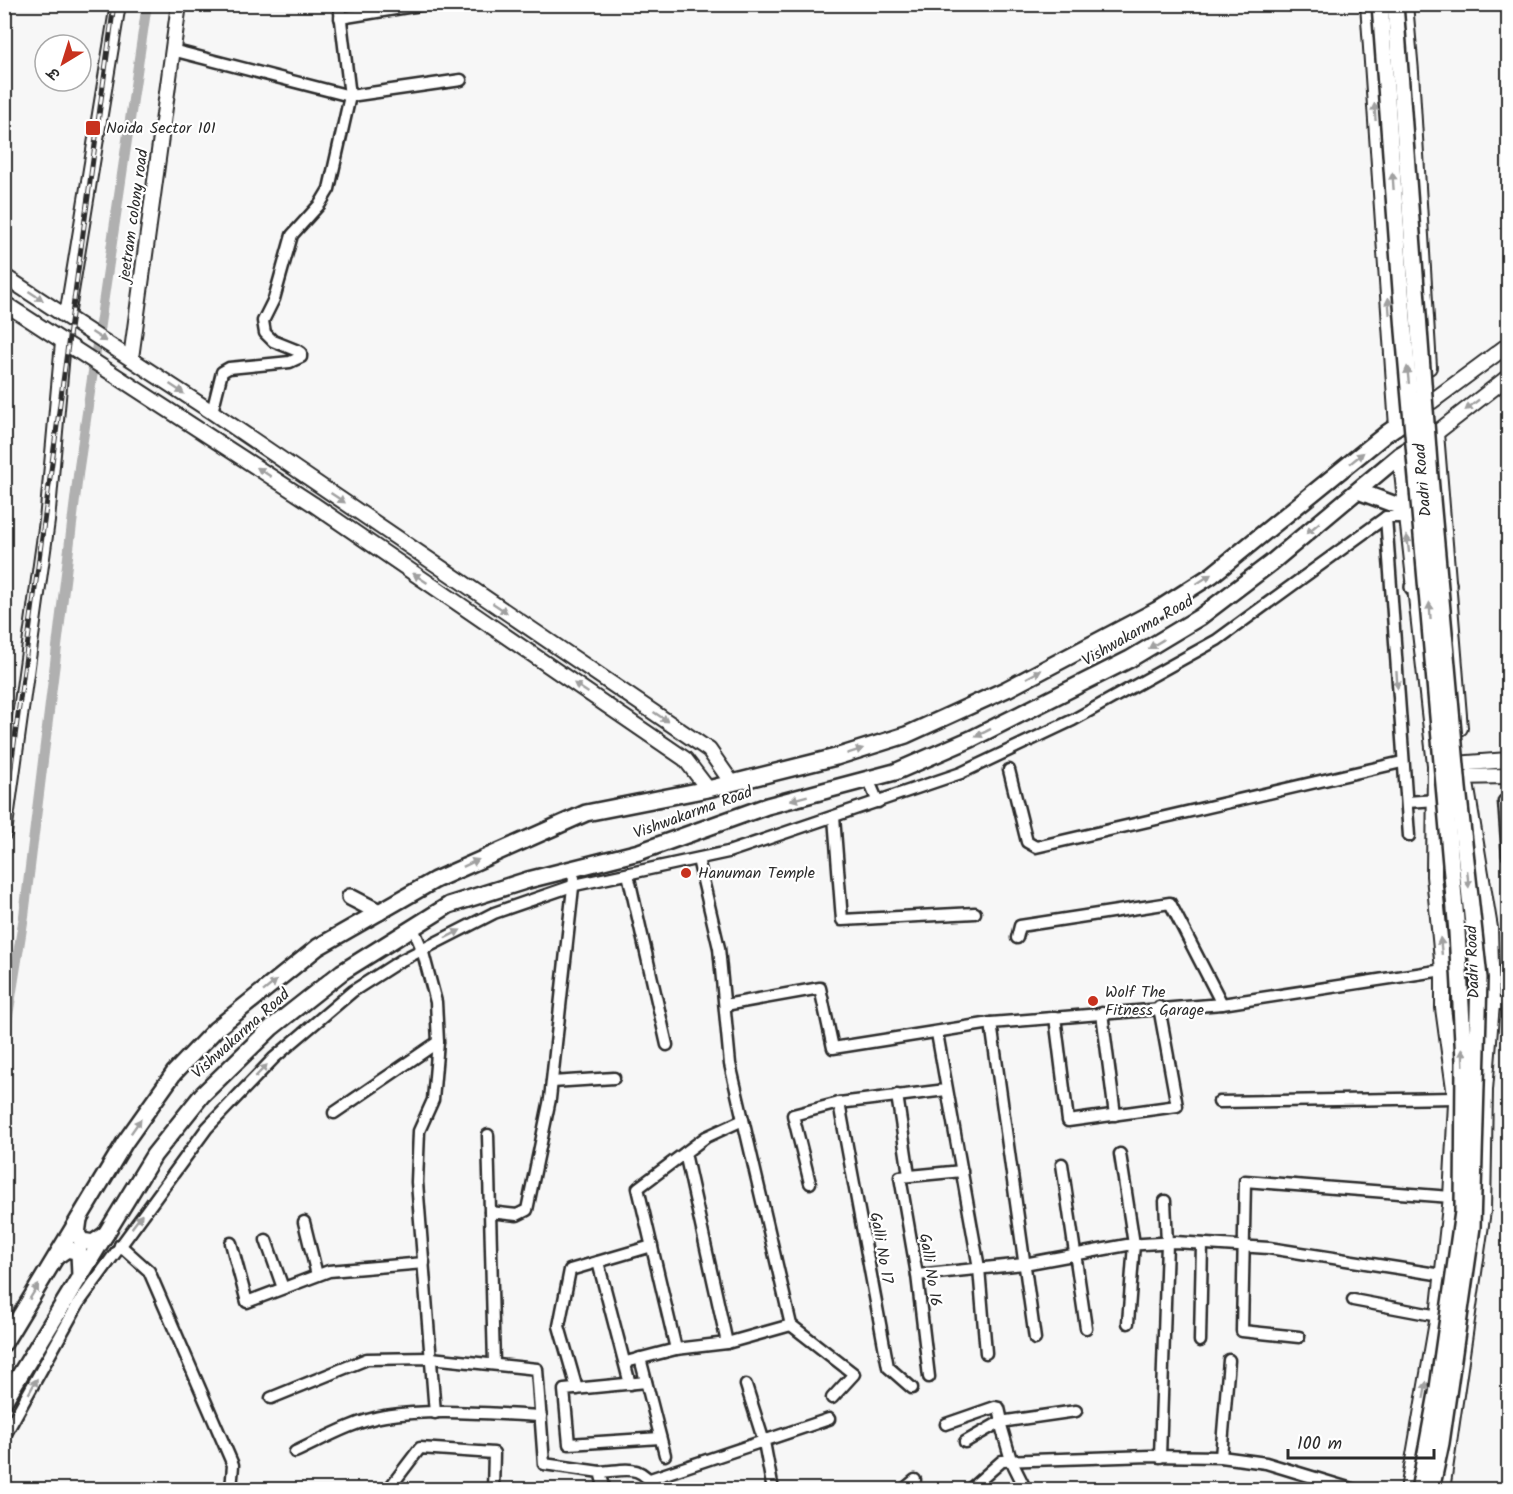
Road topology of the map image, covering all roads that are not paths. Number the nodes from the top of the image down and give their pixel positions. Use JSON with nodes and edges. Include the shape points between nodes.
{"nodes":[{"id":1,"x":118,"y":4,"type":"edge"},
{"id":2,"x":179,"y":4,"type":"edge"},
{"id":3,"x":339,"y":4,"type":"edge"},
{"id":4,"x":1368,"y":4,"type":"edge"},
{"id":5,"x":1380,"y":4,"type":"edge"},
{"id":6,"x":1395,"y":4,"type":"edge"},
{"id":7,"x":1405,"y":4,"type":"edge"},
{"id":8,"x":423,"y":5,"type":"edge"},
{"id":9,"x":340,"y":18,"type":"junction"},
{"id":10,"x":172,"y":50,"type":"junction"},
{"id":11,"x":461,"y":80,"type":"dead end"},
{"id":12,"x":350,"y":96,"type":"junction"},
{"id":13,"x":4,"y":276,"type":"edge"},
{"id":14,"x":4,"y":303,"type":"edge"},
{"id":15,"x":68,"y":317,"type":"junction"},
{"id":16,"x":65,"y":343,"type":"junction"},
{"id":17,"x":1509,"y":345,"type":"edge"},
{"id":18,"x":130,"y":357,"type":"junction"},
{"id":19,"x":1509,"y":377,"type":"edge"},
{"id":20,"x":1431,"y":402,"type":"junction"},
{"id":21,"x":212,"y":412,"type":"junction"},
{"id":22,"x":1397,"y":427,"type":"junction"},
{"id":23,"x":1436,"y":433,"type":"junction"},
{"id":24,"x":1400,"y":455,"type":"junction"},
{"id":25,"x":1358,"y":491,"type":"junction"},
{"id":26,"x":1405,"y":513,"type":"junction"},
{"id":27,"x":1443,"y":516,"type":"junction"},
{"id":28,"x":1386,"y":517,"type":"junction"},
{"id":29,"x":1448,"y":584,"type":"junction"},
{"id":30,"x":1413,"y":587,"type":"junction"},
{"id":31,"x":1509,"y":760,"type":"edge"},
{"id":32,"x":1402,"y":762,"type":"junction"},
{"id":33,"x":1009,"y":770,"type":"dead end"},
{"id":34,"x":1463,"y":770,"type":"junction"},
{"id":35,"x":1435,"y":771,"type":"junction"},
{"id":36,"x":1509,"y":776,"type":"edge"},
{"id":37,"x":868,"y":779,"type":"junction"},
{"id":38,"x":732,"y":783,"type":"junction"},
{"id":39,"x":708,"y":789,"type":"junction"},
{"id":40,"x":1437,"y":800,"type":"junction"},
{"id":41,"x":1509,"y":801,"type":"edge"},
{"id":42,"x":878,"y":802,"type":"junction"},
{"id":43,"x":1407,"y":802,"type":"junction"},
{"id":44,"x":834,"y":817,"type":"junction"},
{"id":45,"x":4,"y":833,"type":"edge"},
{"id":46,"x":1409,"y":836,"type":"dead end"},
{"id":47,"x":1509,"y":856,"type":"edge"},
{"id":48,"x":698,"y":859,"type":"junction"},
{"id":49,"x":628,"y":874,"type":"junction"},
{"id":50,"x":574,"y":877,"type":"junction"},
{"id":51,"x":350,"y":897,"type":"dead end"},
{"id":52,"x":379,"y":912,"type":"junction"},
{"id":53,"x":975,"y":913,"type":"dead end"},
{"id":54,"x":413,"y":928,"type":"junction"},
{"id":55,"x":1017,"y":938,"type":"dead end"},
{"id":56,"x":422,"y":949,"type":"junction"},
{"id":57,"x":1491,"y":969,"type":"junction"},
{"id":58,"x":1443,"y":970,"type":"junction"},
{"id":59,"x":1222,"y":1004,"type":"junction"},
{"id":60,"x":1492,"y":1004,"type":"junction"},
{"id":61,"x":1509,"y":1004,"type":"edge"},
{"id":62,"x":724,"y":1005,"type":"junction"},
{"id":63,"x":1159,"y":1007,"type":"junction"},
{"id":64,"x":1102,"y":1013,"type":"junction"},
{"id":65,"x":1055,"y":1017,"type":"junction"},
{"id":66,"x":991,"y":1023,"type":"junction"},
{"id":67,"x":937,"y":1033,"type":"junction"},
{"id":68,"x":438,"y":1042,"type":"junction"},
{"id":69,"x":667,"y":1045,"type":"dead end"},
{"id":70,"x":614,"y":1078,"type":"dead end"},
{"id":71,"x":552,"y":1082,"type":"junction"},
{"id":72,"x":946,"y":1090,"type":"junction"},
{"id":73,"x":897,"y":1095,"type":"junction"},
{"id":74,"x":1455,"y":1098,"type":"junction"},
{"id":75,"x":1219,"y":1102,"type":"dead end"},
{"id":76,"x":840,"y":1103,"type":"junction"},
{"id":77,"x":334,"y":1113,"type":"dead end"},
{"id":78,"x":1114,"y":1115,"type":"junction"},
{"id":79,"x":743,"y":1120,"type":"junction"},
{"id":80,"x":488,"y":1135,"type":"dead end"},
{"id":81,"x":685,"y":1153,"type":"junction"},
{"id":82,"x":1120,"y":1154,"type":"dead end"},
{"id":83,"x":1062,"y":1164,"type":"dead end"},
{"id":84,"x":962,"y":1171,"type":"junction"},
{"id":85,"x":909,"y":1175,"type":"junction"},
{"id":86,"x":810,"y":1183,"type":"dead end"},
{"id":87,"x":1451,"y":1197,"type":"junction"},
{"id":88,"x":1165,"y":1202,"type":"dead end"},
{"id":89,"x":490,"y":1212,"type":"junction"},
{"id":90,"x":79,"y":1219,"type":"junction"},
{"id":91,"x":304,"y":1222,"type":"dead end"},
{"id":92,"x":106,"y":1234,"type":"junction"},
{"id":93,"x":266,"y":1240,"type":"dead end"},
{"id":94,"x":231,"y":1243,"type":"dead end"},
{"id":95,"x":1167,"y":1243,"type":"junction"},
{"id":96,"x":1134,"y":1244,"type":"junction"},
{"id":97,"x":1202,"y":1244,"type":"junction"},
{"id":98,"x":120,"y":1245,"type":"junction"},
{"id":99,"x":652,"y":1246,"type":"junction"},
{"id":100,"x":1242,"y":1247,"type":"junction"},
{"id":101,"x":1075,"y":1254,"type":"junction"},
{"id":102,"x":57,"y":1256,"type":"junction"},
{"id":103,"x":598,"y":1262,"type":"junction"},
{"id":104,"x":424,"y":1263,"type":"junction"},
{"id":105,"x":1024,"y":1264,"type":"junction"},
{"id":106,"x":979,"y":1268,"type":"junction"},
{"id":107,"x":317,"y":1275,"type":"junction"},
{"id":108,"x":917,"y":1275,"type":"junction"},
{"id":109,"x":1442,"y":1275,"type":"junction"},
{"id":110,"x":80,"y":1276,"type":"junction"},
{"id":111,"x":1472,"y":1279,"type":"junction"},
{"id":112,"x":283,"y":1288,"type":"junction"},
{"id":113,"x":1353,"y":1300,"type":"dead end"},
{"id":114,"x":1438,"y":1316,"type":"junction"},
{"id":115,"x":1128,"y":1323,"type":"dead end"},
{"id":116,"x":791,"y":1325,"type":"junction"},
{"id":117,"x":1086,"y":1328,"type":"dead end"},
{"id":118,"x":1299,"y":1337,"type":"dead end"},
{"id":119,"x":1035,"y":1339,"type":"dead end"},
{"id":120,"x":1200,"y":1341,"type":"dead end"},
{"id":121,"x":4,"y":1343,"type":"edge"},
{"id":122,"x":727,"y":1343,"type":"junction"},
{"id":123,"x":676,"y":1349,"type":"junction"},
{"id":124,"x":986,"y":1353,"type":"dead end"},
{"id":125,"x":431,"y":1358,"type":"junction"},
{"id":126,"x":640,"y":1358,"type":"junction"},
{"id":127,"x":1229,"y":1360,"type":"dead end"},
{"id":128,"x":626,"y":1362,"type":"junction"},
{"id":129,"x":494,"y":1364,"type":"junction"},
{"id":130,"x":929,"y":1377,"type":"dead end"},
{"id":131,"x":646,"y":1382,"type":"junction"},
{"id":132,"x":630,"y":1384,"type":"junction"},
{"id":133,"x":746,"y":1385,"type":"dead end"},
{"id":134,"x":912,"y":1388,"type":"dead end"},
{"id":135,"x":577,"y":1389,"type":"junction"},
{"id":136,"x":271,"y":1398,"type":"dead end"},
{"id":137,"x":832,"y":1398,"type":"dead end"},
{"id":138,"x":4,"y":1401,"type":"edge"},
{"id":139,"x":1076,"y":1411,"type":"dead end"},
{"id":140,"x":435,"y":1413,"type":"junction"},
{"id":141,"x":541,"y":1416,"type":"junction"},
{"id":142,"x":829,"y":1419,"type":"dead end"},
{"id":143,"x":1001,"y":1422,"type":"junction"},
{"id":144,"x":946,"y":1424,"type":"dead end"},
{"id":145,"x":4,"y":1437,"type":"edge"},
{"id":146,"x":660,"y":1438,"type":"junction"},
{"id":147,"x":764,"y":1442,"type":"junction"},
{"id":148,"x":965,"y":1442,"type":"dead end"},
{"id":149,"x":295,"y":1452,"type":"dead end"},
{"id":150,"x":665,"y":1455,"type":"dead end"},
{"id":151,"x":1160,"y":1456,"type":"junction"},
{"id":152,"x":1221,"y":1457,"type":"junction"},
{"id":153,"x":1011,"y":1460,"type":"junction"},
{"id":154,"x":600,"y":1472,"type":"junction"},
{"id":155,"x":650,"y":1479,"type":"junction"},
{"id":156,"x":915,"y":1480,"type":"dead end"},
{"id":157,"x":231,"y":1490,"type":"edge"},
{"id":158,"x":387,"y":1490,"type":"edge"},
{"id":159,"x":493,"y":1490,"type":"edge"},
{"id":160,"x":605,"y":1490,"type":"edge"},
{"id":161,"x":657,"y":1490,"type":"edge"},
{"id":162,"x":773,"y":1490,"type":"edge"},
{"id":163,"x":903,"y":1490,"type":"edge"},
{"id":164,"x":969,"y":1490,"type":"edge"},
{"id":165,"x":1026,"y":1490,"type":"edge"},
{"id":166,"x":1355,"y":1490,"type":"edge"},
{"id":167,"x":1408,"y":1490,"type":"edge"},
{"id":168,"x":1419,"y":1490,"type":"edge"},
{"id":169,"x":1431,"y":1490,"type":"edge"},
{"id":170,"x":1442,"y":1490,"type":"edge"}],
"edges":[{"from":1,"to":15,"type":"street"},
{"from":2,"to":10,"type":"street","name":"jeetram colony road"},
{"from":3,"to":9,"type":"street"},
{"from":22,"to":4,"type":"street","name":"Dadri Road","one_way":true},
{"from":168,"to":5,"type":"main road","one_way":true,"bridge":true,"via":[[1463,1212],[1464,1060],[1457,932],[1404,331]]},
{"from":6,"to":169,"type":"main road","one_way":true,"bridge":true,"via":[[1430,477],[1479,978],[1472,1227]]},
{"from":7,"to":20,"type":"street"},
{"from":8,"to":9,"type":"street"},
{"from":9,"to":12,"type":"street"},
{"from":10,"to":12,"type":"street"},
{"from":10,"to":18,"type":"street","name":"jeetram colony road"},
{"from":11,"to":12,"type":"street"},
{"from":12,"to":21,"type":"street","via":[[329,189],[292,235],[274,299],[263,321],[265,333],[302,353],[301,357],[222,372]]},
{"from":13,"to":15,"type":"street","one_way":true},
{"from":14,"to":16,"type":"street"},
{"from":15,"to":18,"type":"street","one_way":true},
{"from":39,"to":16,"type":"street","one_way":true,"via":[[685,759],[313,504]]},
{"from":16,"to":45,"type":"street","via":[[47,521]]},
{"from":17,"to":20,"type":"street","name":"Vishwakarma Road"},
{"from":18,"to":21,"type":"street","one_way":true},
{"from":19,"to":23,"type":"street","name":"Vishwakarma Road","one_way":true},
{"from":20,"to":22,"type":"main road","name":"Vishwakarma Road"},
{"from":21,"to":38,"type":"street","one_way":true,"via":[[709,750]]},
{"from":38,"to":22,"type":"main road","name":"Vishwakarma Road","one_way":true,"via":[[906,735],[1006,689],[1156,610],[1212,575]]},
{"from":23,"to":24,"type":"main road","name":"Vishwakarma Road"},
{"from":23,"to":27,"type":"street","name":"Dadri Road"},
{"from":24,"to":25,"type":"main road","name":"Vishwakarma Road"},
{"from":24,"to":26,"type":"street","name":"Dadri Road"},
{"from":25,"to":26,"type":"main road"},
{"from":25,"to":37,"type":"main road","name":"Vishwakarma Road","one_way":true,"via":[[1200,617],[1130,659],[971,739]]},
{"from":26,"to":27,"type":"street"},
{"from":26,"to":28,"type":"street"},
{"from":30,"to":26,"type":"street","name":"Dadri Road","one_way":true},
{"from":27,"to":29,"type":"street","name":"Dadri Road"},
{"from":28,"to":32,"type":"street","one_way":true},
{"from":28,"to":42,"type":"street","via":[[1217,640],[1139,685],[961,773]]},
{"from":29,"to":30,"type":"main road"},
{"from":29,"to":34,"type":"street","name":"Dadri Road"},
{"from":30,"to":35,"type":"street","name":"Dadri Road"},
{"from":31,"to":34,"type":"street"},
{"from":32,"to":33,"type":"street","via":[[1036,848],[1027,842]]},
{"from":32,"to":43,"type":"street"},
{"from":34,"to":35,"type":"street"},
{"from":34,"to":36,"type":"street"},
{"from":34,"to":57,"type":"street","name":"Dadri Road","via":[[1490,928]]},
{"from":35,"to":40,"type":"street","name":"Dadri Road"},
{"from":37,"to":42,"type":"street"},
{"from":37,"to":50,"type":"main road","name":"Vishwakarma Road","one_way":true,"via":[[767,806]]},
{"from":38,"to":39,"type":"main road","name":"Vishwakarma Road"},
{"from":52,"to":39,"type":"main road","name":"Vishwakarma Road","one_way":true,"via":[[435,880],[586,813]]},
{"from":40,"to":43,"type":"street"},
{"from":58,"to":40,"type":"street","name":"Dadri Road","one_way":true,"via":[[1434,876]]},
{"from":41,"to":47,"type":"street","via":[[1504,801]]},
{"from":42,"to":44,"type":"street"},
{"from":43,"to":46,"type":"street"},
{"from":44,"to":48,"type":"street"},
{"from":44,"to":53,"type":"street","via":[[842,920]]},
{"from":48,"to":49,"type":"street"},
{"from":48,"to":62,"type":"street","via":[[719,948]]},
{"from":49,"to":50,"type":"street"},
{"from":49,"to":69,"type":"street"},
{"from":50,"to":54,"type":"main road","name":"Vishwakarma Road","via":[[449,906]]},
{"from":56,"to":50,"type":"street","one_way":true},
{"from":50,"to":71,"type":"street"},
{"from":51,"to":52,"type":"main road"},
{"from":90,"to":52,"type":"main road","name":"Vishwakarma Road","one_way":true,"via":[[125,1142],[174,1073],[216,1029],[318,947]]},
{"from":54,"to":56,"type":"street"},
{"from":54,"to":92,"type":"main road","name":"Vishwakarma Road","via":[[342,972],[271,1028],[202,1095],[154,1155]]},
{"from":55,"to":59,"type":"street","via":[[1020,927],[1170,903]]},
{"from":56,"to":68,"type":"street","via":[[436,1002]]},
{"from":98,"to":56,"type":"street","one_way":true,"via":[[207,1128],[274,1058],[352,991]]},
{"from":57,"to":58,"type":"street"},
{"from":57,"to":60,"type":"street","name":"Dadri Road"},
{"from":58,"to":59,"type":"street"},
{"from":58,"to":74,"type":"street","name":"Dadri Road","via":[[1443,1008]]},
{"from":59,"to":63,"type":"street"},
{"from":60,"to":61,"type":"street"},
{"from":60,"to":111,"type":"street","name":"Dadri Road","via":[[1485,1090],[1483,1211]]},
{"from":62,"to":67,"type":"street","via":[[820,988],[833,1048]]},
{"from":62,"to":79,"type":"street","via":[[730,1064]]},
{"from":63,"to":64,"type":"street"},
{"from":63,"to":78,"type":"street","via":[[1177,1106]]},
{"from":64,"to":65,"type":"street"},
{"from":64,"to":78,"type":"street"},
{"from":65,"to":66,"type":"street"},
{"from":65,"to":78,"type":"street","via":[[1068,1121]]},
{"from":66,"to":67,"type":"street"},
{"from":66,"to":105,"type":"street"},
{"from":67,"to":72,"type":"street"},
{"from":68,"to":77,"type":"street"},
{"from":68,"to":104,"type":"street","via":[[434,1100],[419,1131],[417,1182]]},
{"from":70,"to":71,"type":"street"},
{"from":71,"to":89,"type":"street","via":[[527,1210],[518,1215]]},
{"from":72,"to":73,"type":"street"},
{"from":72,"to":84,"type":"street"},
{"from":73,"to":76,"type":"street"},
{"from":73,"to":85,"type":"street"},
{"from":74,"to":75,"type":"street"},
{"from":74,"to":87,"type":"street","name":"Dadri Road"},
{"from":76,"to":86,"type":"street","via":[[793,1115]]},
{"from":76,"to":134,"type":"street","name":"Galli No 17","via":[[888,1367]]},
{"from":79,"to":81,"type":"street","via":[[706,1137]]},
{"from":79,"to":116,"type":"street"},
{"from":80,"to":89,"type":"street"},
{"from":81,"to":99,"type":"street","via":[[638,1188]]},
{"from":81,"to":122,"type":"street"},
{"from":82,"to":96,"type":"street"},
{"from":83,"to":101,"type":"street"},
{"from":84,"to":85,"type":"street"},
{"from":84,"to":106,"type":"street"},
{"from":85,"to":108,"type":"street","name":"Galli No 16","via":[[900,1177]]},
{"from":87,"to":100,"type":"street","via":[[1245,1181]]},
{"from":87,"to":109,"type":"street","name":"Dadri Road"},
{"from":88,"to":95,"type":"street"},
{"from":89,"to":129,"type":"street"},
{"from":90,"to":92,"type":"main road","via":[[77,1234],[82,1241],[93,1243]]},
{"from":90,"to":102,"type":"main road","name":"Vishwakarma Road"},
{"from":91,"to":107,"type":"street"},
{"from":92,"to":110,"type":"main road","name":"Vishwakarma Road"},
{"from":93,"to":112,"type":"street"},
{"from":94,"to":112,"type":"street","via":[[247,1302]]},
{"from":95,"to":96,"type":"street"},
{"from":95,"to":97,"type":"street"},
{"from":95,"to":151,"type":"street"},
{"from":96,"to":101,"type":"street"},
{"from":96,"to":115,"type":"street"},
{"from":97,"to":100,"type":"street"},
{"from":97,"to":120,"type":"street"},
{"from":145,"to":98,"type":"street","one_way":true,"via":[[78,1304]]},
{"from":98,"to":157,"type":"street","via":[[149,1271],[233,1466]]},
{"from":99,"to":103,"type":"street"},
{"from":99,"to":123,"type":"street"},
{"from":100,"to":109,"type":"street"},
{"from":100,"to":118,"type":"street","via":[[1242,1331]]},
{"from":101,"to":105,"type":"street"},
{"from":101,"to":117,"type":"street"},
{"from":102,"to":110,"type":"main road","via":[[67,1250],[79,1252]]},
{"from":121,"to":102,"type":"main road","name":"Vishwakarma Road","one_way":true},
{"from":103,"to":128,"type":"street"},
{"from":103,"to":135,"type":"street","via":[[570,1270],[560,1326]]},
{"from":104,"to":107,"type":"street"},
{"from":104,"to":125,"type":"street"},
{"from":105,"to":106,"type":"street"},
{"from":105,"to":119,"type":"street"},
{"from":106,"to":108,"type":"street"},
{"from":106,"to":124,"type":"street"},
{"from":107,"to":112,"type":"street"},
{"from":108,"to":130,"type":"street","name":"Galli No 16"},
{"from":109,"to":111,"type":"street"},
{"from":109,"to":114,"type":"street","name":"Dadri Road"},
{"from":110,"to":138,"type":"main road","name":"Vishwakarma Road"},
{"from":111,"to":170,"type":"street","name":"Dadri Road"},
{"from":113,"to":114,"type":"street"},
{"from":167,"to":114,"type":"street","name":"Dadri Road","one_way":true},
{"from":116,"to":122,"type":"street"},
{"from":116,"to":137,"type":"street","via":[[854,1374]]},
{"from":122,"to":123,"type":"street"},
{"from":123,"to":126,"type":"street"},
{"from":125,"to":129,"type":"street"},
{"from":125,"to":136,"type":"street","via":[[367,1359]]},
{"from":125,"to":140,"type":"street"},
{"from":126,"to":128,"type":"street"},
{"from":126,"to":131,"type":"street"},
{"from":127,"to":152,"type":"street"},
{"from":128,"to":132,"type":"street"},
{"from":129,"to":141,"type":"street","via":[[537,1369]]},
{"from":131,"to":132,"type":"street"},
{"from":131,"to":146,"type":"street"},
{"from":132,"to":135,"type":"street"},
{"from":133,"to":147,"type":"street"},
{"from":135,"to":146,"type":"street","via":[[564,1390],[569,1443]]},
{"from":139,"to":143,"type":"street"},
{"from":140,"to":141,"type":"street"},
{"from":140,"to":149,"type":"street","via":[[384,1416]]},
{"from":141,"to":154,"type":"street","via":[[544,1464]]},
{"from":142,"to":147,"type":"street"},
{"from":143,"to":144,"type":"street","via":[[999,1408],[995,1407]]},
{"from":143,"to":148,"type":"street"},
{"from":143,"to":153,"type":"street"},
{"from":146,"to":150,"type":"street"},
{"from":147,"to":155,"type":"street"},
{"from":147,"to":162,"type":"street"},
{"from":151,"to":152,"type":"street"},
{"from":151,"to":153,"type":"street"},
{"from":152,"to":166,"type":"street","via":[[1266,1463]]},
{"from":153,"to":164,"type":"street","via":[[1002,1461]]},
{"from":153,"to":165,"type":"street"},
{"from":154,"to":155,"type":"street","via":[[639,1469]]},
{"from":154,"to":160,"type":"street"},
{"from":155,"to":161,"type":"street"},
{"from":156,"to":163,"type":"street"},
{"from":158,"to":159,"type":"street","via":[[420,1448],[494,1453]]}]}
